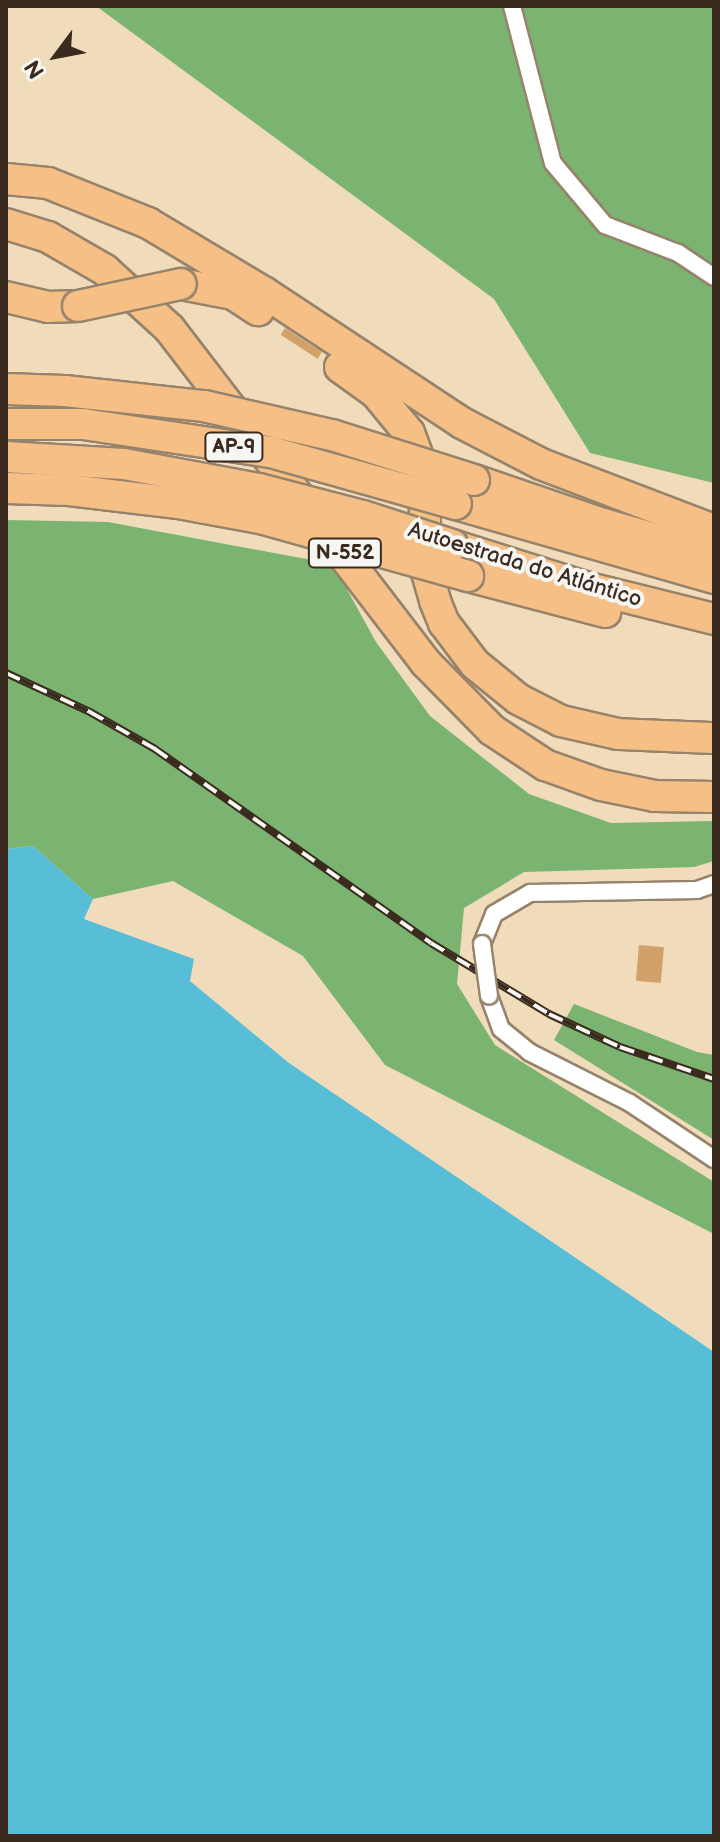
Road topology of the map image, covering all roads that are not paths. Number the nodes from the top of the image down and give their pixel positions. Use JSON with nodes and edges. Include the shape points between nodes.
{"nodes":[{"id":1,"x":512,"y":6,"type":"edge"},
{"id":2,"x":6,"y":179,"type":"edge"},
{"id":3,"x":6,"y":224,"type":"edge"},
{"id":4,"x":714,"y":277,"type":"edge"},
{"id":5,"x":6,"y":297,"type":"edge"},
{"id":6,"x":6,"y":389,"type":"edge"},
{"id":7,"x":6,"y":424,"type":"edge"},
{"id":8,"x":6,"y":457,"type":"edge"},
{"id":9,"x":6,"y":488,"type":"edge"},
{"id":10,"x":714,"y":530,"type":"edge"},
{"id":11,"x":714,"y":556,"type":"edge"},
{"id":12,"x":714,"y":578,"type":"edge"},
{"id":13,"x":714,"y":619,"type":"edge"},
{"id":14,"x":714,"y":633,"type":"edge"},
{"id":15,"x":714,"y":738,"type":"edge"},
{"id":16,"x":714,"y":797,"type":"edge"},
{"id":17,"x":714,"y":884,"type":"edge"},
{"id":18,"x":714,"y":1159,"type":"edge"}],
"edges":[{"from":1,"to":4,"type":"street","via":[[553,163],[605,225],[678,253]]},
{"from":2,"to":10,"type":"highway","via":[[48,183],[148,223],[462,423],[541,464]]},
{"from":3,"to":16,"type":"highway","number":"N-552","via":[[48,237],[105,270],[169,328],[426,663],[492,730],[545,765],[601,785],[655,796]]},
{"from":5,"to":15,"type":"highway","bridge":true,"via":[[48,307],[78,306],[181,284],[233,294],[376,393],[409,433],[424,473],[426,569],[435,601],[460,646],[498,684],[539,712],[585,728],[651,738]]},
{"from":6,"to":11,"type":"highway","bridge":true,"via":[[204,406],[332,435]]},
{"from":7,"to":12,"type":"highway","name":"Autoestrada do Atlántico","number":"AP-9","bridge":true,"via":[[83,424],[271,452]]},
{"from":8,"to":13,"type":"highway","name":"Autoestrada do Atlántico","number":"AP-9","bridge":true,"via":[[124,464],[259,489],[363,516],[585,587]]},
{"from":9,"to":14,"type":"highway","bridge":true,"via":[[69,490],[250,516],[591,609]]},
{"from":17,"to":18,"type":"street","bridge":true,"via":[[697,890],[530,893],[494,914],[482,944],[489,996],[501,1029],[529,1052],[630,1103]]}]}
